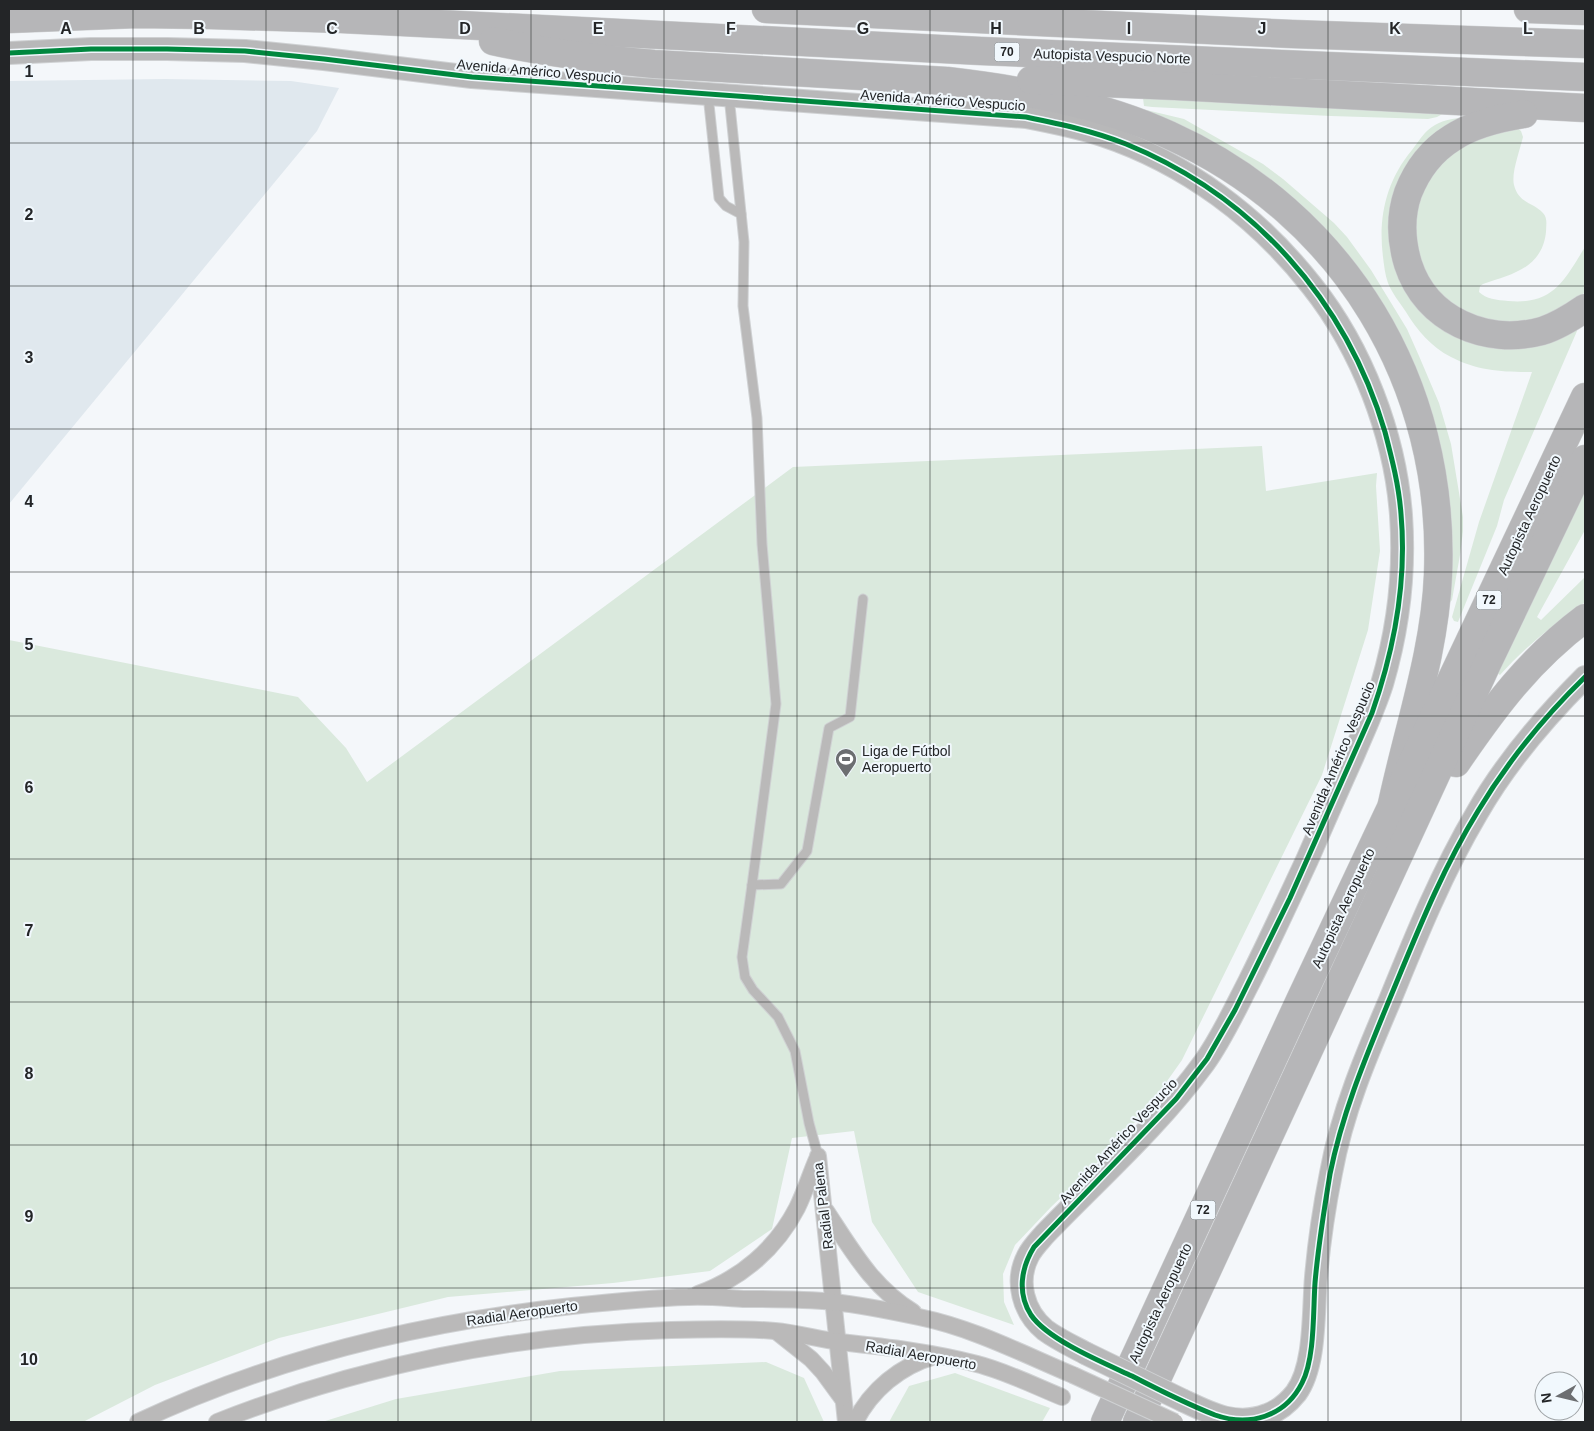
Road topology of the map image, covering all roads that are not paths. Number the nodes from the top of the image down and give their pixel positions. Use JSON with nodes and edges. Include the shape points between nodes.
{"nodes":[{"id":1,"x":766,"y":9,"type":"edge"},
{"id":2,"x":1530,"y":9,"type":"edge"},
{"id":3,"x":1585,"y":12,"type":"edge"},
{"id":4,"x":9,"y":20,"type":"edge"},
{"id":5,"x":429,"y":24,"type":"junction"},
{"id":6,"x":1585,"y":44,"type":"edge"},
{"id":7,"x":9,"y":53,"type":"edge"},
{"id":8,"x":1585,"y":77,"type":"edge"},
{"id":9,"x":947,"y":81,"type":"junction"},
{"id":10,"x":718,"y":96,"type":"junction"},
{"id":11,"x":1576,"y":108,"type":"edge"},
{"id":12,"x":741,"y":214,"type":"junction"},
{"id":13,"x":1585,"y":308,"type":"edge"},
{"id":14,"x":1585,"y":396,"type":"edge"},
{"id":15,"x":1585,"y":459,"type":"edge"},
{"id":16,"x":863,"y":600,"type":"dead end"},
{"id":17,"x":1585,"y":618,"type":"edge"},
{"id":18,"x":1585,"y":677,"type":"edge"},
{"id":19,"x":1392,"y":804,"type":"junction"},
{"id":20,"x":1416,"y":819,"type":"junction"},
{"id":21,"x":752,"y":885,"type":"junction"},
{"id":22,"x":818,"y":1156,"type":"junction"},
{"id":23,"x":825,"y":1209,"type":"junction"},
{"id":24,"x":691,"y":1296,"type":"junction"},
{"id":25,"x":834,"y":1302,"type":"junction"},
{"id":26,"x":921,"y":1317,"type":"junction"},
{"id":27,"x":775,"y":1331,"type":"junction"},
{"id":28,"x":837,"y":1341,"type":"junction"},
{"id":29,"x":939,"y":1355,"type":"junction"},
{"id":30,"x":1062,"y":1397,"type":"dead end"},
{"id":31,"x":843,"y":1399,"type":"junction"},
{"id":32,"x":138,"y":1422,"type":"edge"},
{"id":33,"x":217,"y":1422,"type":"edge"},
{"id":34,"x":846,"y":1422,"type":"edge"},
{"id":35,"x":855,"y":1422,"type":"edge"},
{"id":36,"x":1105,"y":1422,"type":"edge"},
{"id":37,"x":1137,"y":1422,"type":"edge"},
{"id":38,"x":1175,"y":1422,"type":"edge"}],
"edges":[{"from":1,"to":6,"type":"highway","via":[[1292,34]]},
{"from":2,"to":3,"type":"highway"},
{"from":4,"to":5,"type":"highway","name":"Autopista Vespucio Norte","number":"70","via":[[137,14]]},
{"from":5,"to":8,"type":"highway","name":"Autopista Vespucio Norte","number":"70"},
{"from":5,"to":9,"type":"highway","via":[[522,47],[610,60]]},
{"from":7,"to":10,"type":"street","name":"Avenida Américo Vespucio","via":[[91,49],[237,50],[472,77]]},
{"from":9,"to":11,"type":"highway","via":[[1065,81]]},
{"from":9,"to":19,"type":"highway","via":[[1027,92],[1103,110],[1197,149],[1254,184],[1301,224],[1342,270],[1376,320],[1403,372],[1423,428],[1435,488],[1439,547],[1433,632]]},
{"from":10,"to":12,"type":"lane"},
{"from":10,"to":12,"type":"lane","via":[[718,198]]},
{"from":10,"to":18,"type":"street","name":"Avenida Américo Vespucio","bridge":true,"via":[[1026,117],[1104,136],[1176,168],[1229,202],[1254,223],[1316,291],[1359,362],[1387,441],[1401,514],[1401,564],[1396,623],[1372,713],[1257,966],[1207,1059],[1165,1112],[1045,1234],[1028,1257],[1022,1292],[1031,1314],[1046,1331],[1085,1354],[1223,1418],[1241,1421],[1260,1418],[1280,1409],[1296,1394],[1306,1375],[1310,1355],[1319,1247],[1331,1171],[1365,1059],[1430,905],[1477,812],[1535,730]]},
{"from":11,"to":13,"type":"highway","via":[[1494,120],[1464,131],[1442,144],[1424,163],[1411,185],[1404,211],[1403,240],[1410,269],[1424,295],[1446,316],[1470,329],[1499,335],[1530,334],[1557,325]]},
{"from":12,"to":21,"type":"lane","via":[[743,306],[757,418],[762,544],[776,704]]},
{"from":14,"to":19,"type":"highway","name":"Autopista Aeropuerto","number":"72"},
{"from":15,"to":20,"type":"highway","name":"Autopista Aeropuerto","number":"72"},
{"from":16,"to":21,"type":"lane","via":[[850,717],[829,728],[807,851],[781,884]]},
{"from":17,"to":20,"type":"highway","via":[[1514,684]]},
{"from":19,"to":36,"type":"highway","name":"Autopista Aeropuerto","number":"72"},
{"from":20,"to":37,"type":"highway","name":"Autopista Aeropuerto","number":"72"},
{"from":21,"to":22,"type":"lane","via":[[742,957],[745,976],[753,990],[778,1017],[795,1051]]},
{"from":22,"to":23,"type":"street","name":"Radial Palena"},
{"from":22,"to":24,"type":"street","name":"Radial Palena","via":[[796,1210],[774,1242],[731,1280]]},
{"from":23,"to":25,"type":"street","name":"Radial Palena"},
{"from":23,"to":26,"type":"street","name":"Radial Aeropuerto","via":[[881,1287]]},
{"from":24,"to":25,"type":"street","name":"Radial Aeropuerto"},
{"from":24,"to":32,"type":"street","name":"Radial Aeropuerto","via":[[490,1316],[395,1335],[263,1372]]},
{"from":25,"to":26,"type":"street","name":"Radial Aeropuerto"},
{"from":25,"to":28,"type":"street","name":"Radial Palena"},
{"from":26,"to":38,"type":"street","name":"Radial Aeropuerto","bridge":true,"via":[[963,1328]]},
{"from":27,"to":28,"type":"street","name":"Radial Aeropuerto"},
{"from":27,"to":31,"type":"street","via":[[811,1359]]},
{"from":27,"to":33,"type":"street","name":"Radial Aeropuerto","via":[[634,1332],[510,1344],[360,1375]]},
{"from":28,"to":29,"type":"street","name":"Radial Aeropuerto"},
{"from":28,"to":31,"type":"street","name":"Radial Palena"},
{"from":29,"to":30,"type":"street","name":"Radial Aeropuerto","via":[[980,1365]]},
{"from":29,"to":35,"type":"street","via":[[912,1365],[887,1381],[866,1403]]},
{"from":31,"to":34,"type":"street","name":"Radial Palena"}]}
